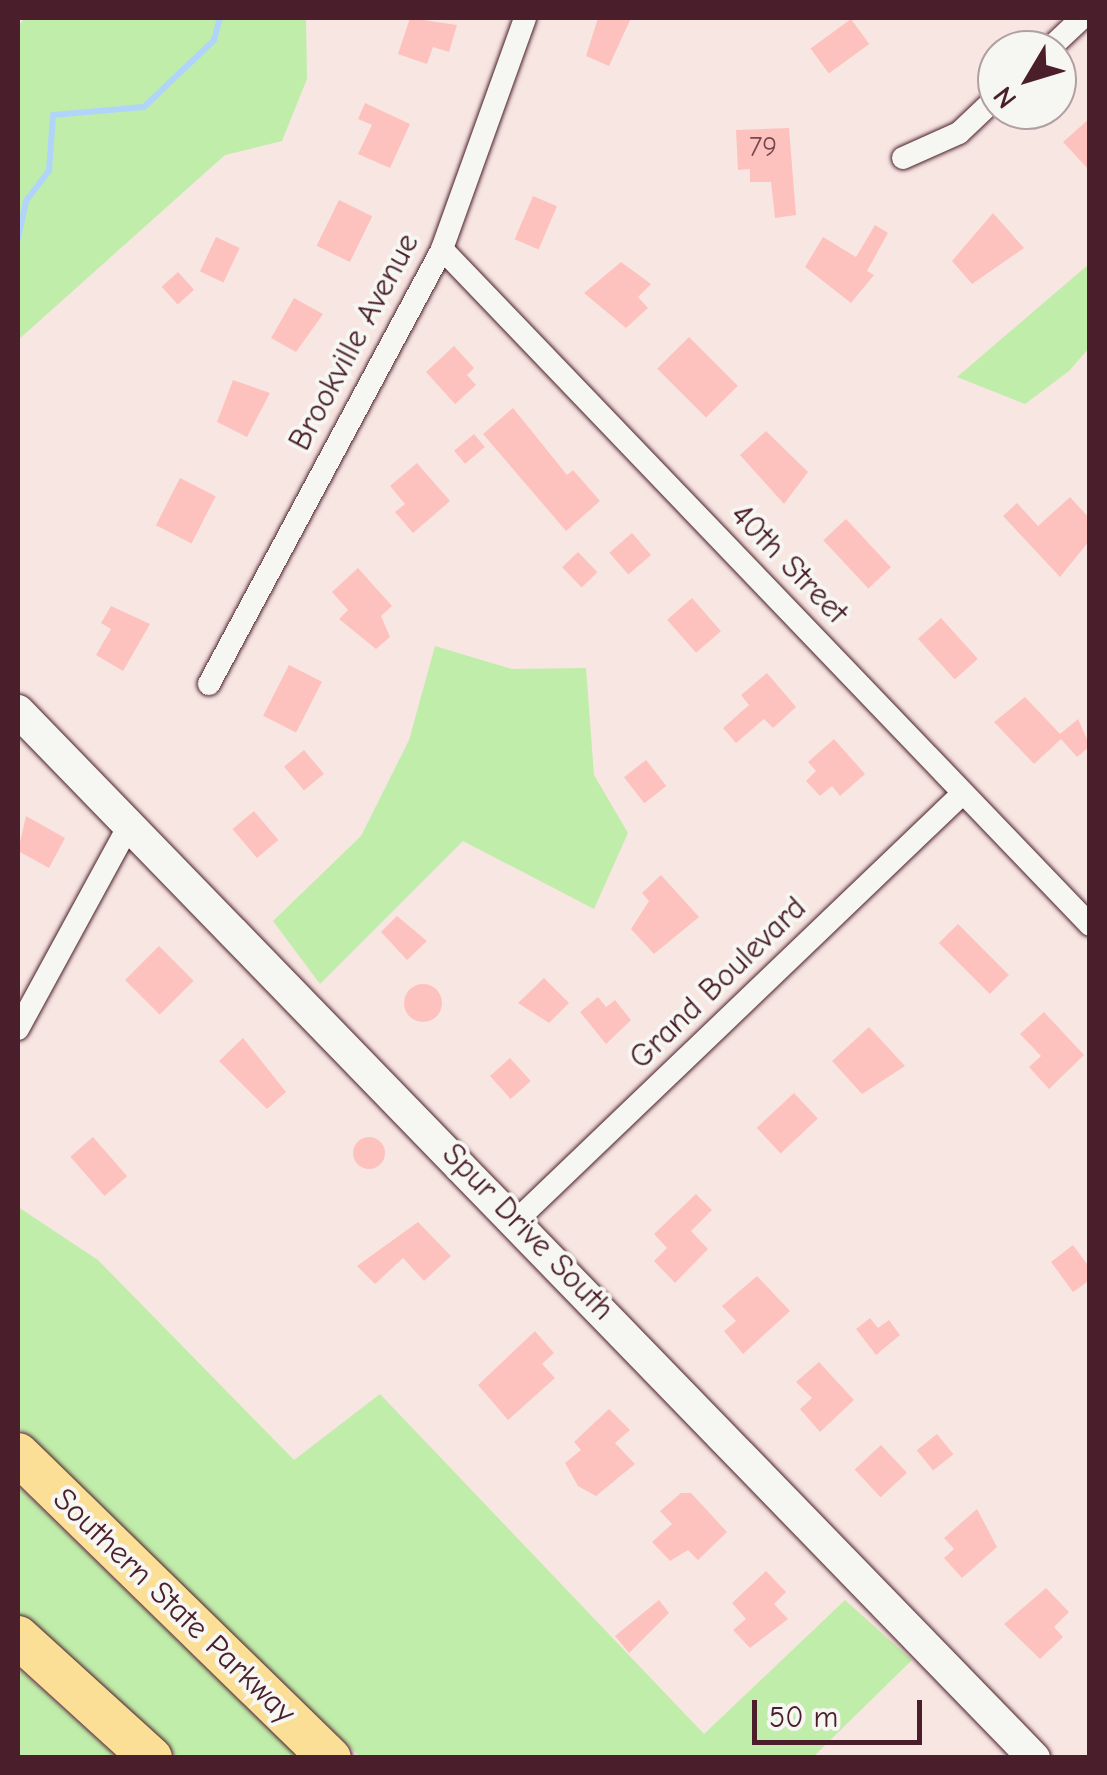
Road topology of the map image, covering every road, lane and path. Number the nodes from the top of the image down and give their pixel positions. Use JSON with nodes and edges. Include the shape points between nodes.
{"nodes":[{"id":1,"x":525,"y":18,"type":"edge"},
{"id":2,"x":977,"y":116,"type":"edge"},
{"id":3,"x":903,"y":158,"type":"dead end"},
{"id":4,"x":442,"y":249,"type":"junction"},
{"id":5,"x":210,"y":684,"type":"dead end"},
{"id":6,"x":18,"y":711,"type":"edge"},
{"id":7,"x":963,"y":793,"type":"junction"},
{"id":8,"x":131,"y":822,"type":"junction"},
{"id":9,"x":1090,"y":924,"type":"edge"},
{"id":10,"x":18,"y":1028,"type":"edge"},
{"id":11,"x":517,"y":1220,"type":"junction"},
{"id":12,"x":18,"y":1454,"type":"edge"},
{"id":13,"x":18,"y":1637,"type":"edge"},
{"id":14,"x":151,"y":1758,"type":"edge"},
{"id":15,"x":330,"y":1758,"type":"edge"},
{"id":16,"x":1034,"y":1758,"type":"edge"}],
"edges":[{"from":1,"to":4,"type":"street","name":"Brookville Avenue"},
{"from":2,"to":3,"type":"street","via":[[959,133]]},
{"from":4,"to":5,"type":"street","name":"Brookville Avenue"},
{"from":4,"to":7,"type":"street","name":"40th Street"},
{"from":6,"to":8,"type":"street","name":"Spur Drive South"},
{"from":7,"to":9,"type":"street","name":"40th Street"},
{"from":7,"to":11,"type":"street","name":"Grand Boulevard"},
{"from":8,"to":10,"type":"street"},
{"from":8,"to":11,"type":"street","name":"Spur Drive South"},
{"from":11,"to":16,"type":"street","name":"Spur Drive South"},
{"from":12,"to":15,"type":"highway","name":"Southern State Parkway"},
{"from":13,"to":14,"type":"highway"}]}
